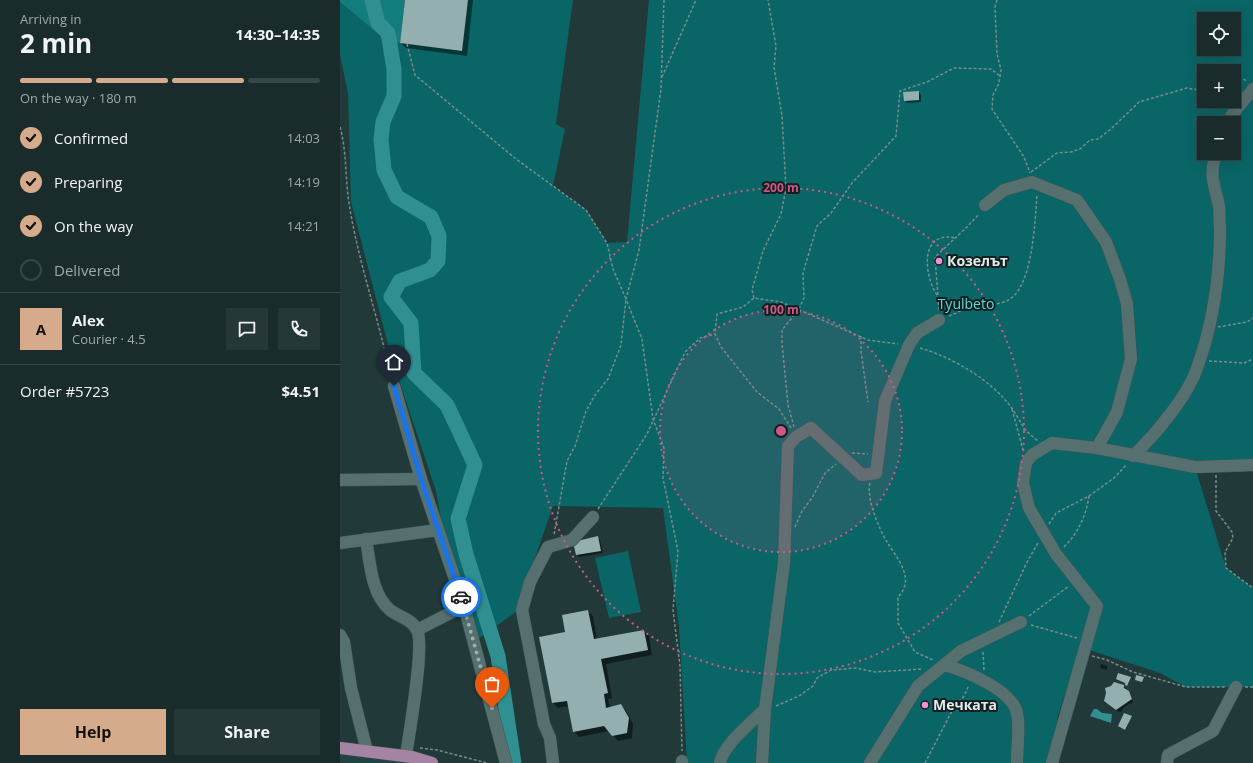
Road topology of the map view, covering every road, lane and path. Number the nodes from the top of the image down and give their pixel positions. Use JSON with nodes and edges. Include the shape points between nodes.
{"nodes":[{"id":1,"x":664,"y":0,"type":"edge"},
{"id":2,"x":696,"y":0,"type":"edge"},
{"id":3,"x":768,"y":0,"type":"edge"},
{"id":4,"x":997,"y":0,"type":"edge"},
{"id":5,"x":407,"y":44,"type":"dead end"},
{"id":6,"x":1000,"y":76,"type":"junction"},
{"id":7,"x":661,"y":78,"type":"junction"},
{"id":8,"x":1241,"y":78,"type":"edge"},
{"id":9,"x":1250,"y":85,"type":"edge"},
{"id":10,"x":1197,"y":90,"type":"edge"},
{"id":11,"x":1231,"y":116,"type":"edge"},
{"id":12,"x":340,"y":128,"type":"edge"},
{"id":13,"x":1214,"y":160,"type":"edge"},
{"id":14,"x":1031,"y":179,"type":"junction"},
{"id":15,"x":984,"y":205,"type":"joint"},
{"id":16,"x":955,"y":238,"type":"junction"},
{"id":17,"x":938,"y":297,"type":"junction"},
{"id":18,"x":626,"y":298,"type":"junction"},
{"id":19,"x":754,"y":298,"type":"junction"},
{"id":20,"x":799,"y":309,"type":"junction"},
{"id":21,"x":1253,"y":318,"type":"edge"},
{"id":22,"x":939,"y":320,"type":"junction"},
{"id":23,"x":715,"y":334,"type":"junction"},
{"id":24,"x":1206,"y":334,"type":"junction"},
{"id":25,"x":861,"y":336,"type":"junction"},
{"id":26,"x":909,"y":345,"type":"junction"},
{"id":27,"x":1253,"y":359,"type":"edge"},
{"id":28,"x":1200,"y":360,"type":"junction"},
{"id":29,"x":394,"y":386,"type":"joint"},
{"id":30,"x":868,"y":402,"type":"dead end"},
{"id":31,"x":1011,"y":407,"type":"junction"},
{"id":32,"x":653,"y":419,"type":"junction"},
{"id":33,"x":796,"y":437,"type":"junction"},
{"id":34,"x":1043,"y":447,"type":"junction"},
{"id":35,"x":1097,"y":448,"type":"junction"},
{"id":36,"x":878,"y":455,"type":"junction"},
{"id":37,"x":1133,"y":456,"type":"junction"},
{"id":38,"x":843,"y":458,"type":"junction"},
{"id":39,"x":1026,"y":464,"type":"junction"},
{"id":40,"x":1253,"y":464,"type":"edge"},
{"id":41,"x":1216,"y":466,"type":"junction"},
{"id":42,"x":872,"y":474,"type":"junction"},
{"id":43,"x":421,"y":479,"type":"junction"},
{"id":44,"x":340,"y":480,"type":"edge"},
{"id":45,"x":1089,"y":496,"type":"junction"},
{"id":46,"x":593,"y":517,"type":"joint"},
{"id":47,"x":438,"y":530,"type":"junction"},
{"id":48,"x":1044,"y":533,"type":"junction"},
{"id":49,"x":785,"y":538,"type":"junction"},
{"id":50,"x":366,"y":539,"type":"junction"},
{"id":51,"x":340,"y":543,"type":"edge"},
{"id":52,"x":548,"y":547,"type":"junction"},
{"id":53,"x":1056,"y":554,"type":"junction"},
{"id":54,"x":1077,"y":580,"type":"junction"},
{"id":55,"x":1253,"y":588,"type":"edge"},
{"id":56,"x":464,"y":606,"type":"junction"},
{"id":57,"x":1021,"y":622,"type":"junction"},
{"id":58,"x":998,"y":623,"type":"dead end"},
{"id":59,"x":417,"y":630,"type":"junction"},
{"id":60,"x":340,"y":635,"type":"edge"},
{"id":61,"x":988,"y":638,"type":"junction"},
{"id":62,"x":1080,"y":639,"type":"dead end"},
{"id":63,"x":1084,"y":654,"type":"junction"},
{"id":64,"x":943,"y":666,"type":"junction"},
{"id":65,"x":973,"y":676,"type":"junction"},
{"id":66,"x":992,"y":686,"type":"junction"},
{"id":67,"x":1236,"y":687,"type":"junction"},
{"id":68,"x":1253,"y":687,"type":"edge"},
{"id":69,"x":765,"y":709,"type":"junction"},
{"id":70,"x":340,"y":748,"type":"edge"},
{"id":71,"x":367,"y":751,"type":"junction"},
{"id":72,"x":409,"y":757,"type":"junction"},
{"id":73,"x":682,"y":762,"type":"edge"},
{"id":74,"x":432,"y":763,"type":"edge"},
{"id":75,"x":506,"y":763,"type":"edge"},
{"id":76,"x":553,"y":763,"type":"edge"},
{"id":77,"x":720,"y":763,"type":"edge"},
{"id":78,"x":762,"y":763,"type":"edge"},
{"id":79,"x":870,"y":763,"type":"edge"},
{"id":80,"x":925,"y":763,"type":"edge"},
{"id":81,"x":1017,"y":763,"type":"edge"},
{"id":82,"x":1052,"y":763,"type":"edge"},
{"id":83,"x":1167,"y":763,"type":"edge"}],
"edges":[{"from":1,"to":7,"type":"path"},
{"from":2,"to":7,"type":"path"},
{"from":3,"to":19,"type":"path","via":[[776,46],[774,67],[782,116],[786,189],[781,214],[763,251],[752,290]]},
{"from":4,"to":6,"type":"path","via":[[995,7]]},
{"from":5,"to":18,"type":"path","via":[[414,75],[516,159],[586,210],[607,243],[613,269]]},
{"from":6,"to":14,"type":"path","via":[[1000,83],[993,95],[992,109],[1024,157]]},
{"from":6,"to":20,"type":"path","via":[[991,69],[954,68],[927,82],[900,91],[896,136],[852,183],[831,213],[817,226],[803,273],[804,298]]},
{"from":7,"to":18,"type":"path","via":[[639,250]]},
{"from":8,"to":9,"type":"path"},
{"from":9,"to":11,"type":"street"},
{"from":10,"to":14,"type":"path","via":[[1187,88],[1139,102],[1098,139],[1090,140],[1080,149],[1057,153]]},
{"from":12,"to":29,"type":"path","via":[[344,142],[349,203]]},
{"from":13,"to":24,"type":"street","via":[[1212,186],[1219,208],[1220,247],[1216,295]]},
{"from":14,"to":15,"type":"street","via":[[1004,190]]},
{"from":14,"to":22,"type":"path","via":[[1033,244],[1024,279],[1011,298],[997,304],[972,306]]},
{"from":14,"to":35,"type":"street","via":[[1077,200],[1106,242],[1127,304],[1130,359],[1117,412]]},
{"from":15,"to":16,"type":"path","via":[[974,221]]},
{"from":16,"to":17,"type":"path","via":[[934,257]]},
{"from":16,"to":17,"type":"path","via":[[938,238],[927,254],[926,264],[933,290]]},
{"from":17,"to":22,"type":"path"},
{"from":18,"to":32,"type":"path","via":[[642,339]]},
{"from":18,"to":52,"type":"path","via":[[621,345],[608,379],[586,411],[575,446],[567,461],[555,532]]},
{"from":19,"to":20,"type":"path","via":[[781,302]]},
{"from":19,"to":23,"type":"path","via":[[743,307],[717,314]]},
{"from":20,"to":25,"type":"path"},
{"from":20,"to":33,"type":"path","via":[[782,330],[788,405]]},
{"from":21,"to":24,"type":"path","via":[[1247,322],[1214,328]]},
{"from":22,"to":26,"type":"street","via":[[917,333]]},
{"from":23,"to":32,"type":"path","via":[[700,338],[685,352]]},
{"from":23,"to":33,"type":"path","via":[[721,347],[757,392],[779,409]]},
{"from":24,"to":28,"type":"street"},
{"from":25,"to":26,"type":"path","via":[[868,340]]},
{"from":25,"to":30,"type":"path"},
{"from":26,"to":31,"type":"path","via":[[938,353],[973,372]]},
{"from":26,"to":36,"type":"street","via":[[885,401]]},
{"from":27,"to":28,"type":"path","via":[[1244,363]]},
{"from":28,"to":37,"type":"street","via":[[1180,399]]},
{"from":29,"to":43,"type":"street"},
{"from":31,"to":34,"type":"path","via":[[1025,429]]},
{"from":31,"to":39,"type":"path"},
{"from":32,"to":46,"type":"path","via":[[647,434]]},
{"from":32,"to":73,"type":"path","via":[[664,448],[663,478],[678,551],[673,610],[680,666]]},
{"from":33,"to":38,"type":"street","via":[[811,428]]},
{"from":33,"to":49,"type":"street","via":[[788,446]]},
{"from":34,"to":35,"type":"street","via":[[1052,443]]},
{"from":34,"to":39,"type":"street","via":[[1032,455]]},
{"from":35,"to":37,"type":"street"},
{"from":36,"to":38,"type":"path","via":[[854,452]]},
{"from":36,"to":42,"type":"street","via":[[876,473]]},
{"from":37,"to":41,"type":"street","via":[[1195,467]]},
{"from":37,"to":45,"type":"path","via":[[1114,478]]},
{"from":38,"to":42,"type":"street","via":[[862,475]]},
{"from":38,"to":49,"type":"path","via":[[825,474],[802,511],[798,524]]},
{"from":39,"to":48,"type":"street","via":[[1023,483],[1029,508]]},
{"from":40,"to":41,"type":"street"},
{"from":41,"to":55,"type":"path","via":[[1216,511],[1232,532],[1233,538],[1225,552],[1226,568]]},
{"from":42,"to":64,"type":"path","via":[[868,490],[875,514],[887,541],[902,563],[905,581],[902,593],[898,597],[898,623],[915,652]]},
{"from":43,"to":44,"type":"street"},
{"from":43,"to":47,"type":"street"},
{"from":45,"to":48,"type":"path","via":[[1056,513]]},
{"from":45,"to":53,"type":"path","via":[[1087,510],[1080,526],[1071,540]]},
{"from":46,"to":52,"type":"street","via":[[572,540]]},
{"from":47,"to":50,"type":"street"},
{"from":47,"to":56,"type":"street"},
{"from":48,"to":53,"type":"street"},
{"from":48,"to":58,"type":"path"},
{"from":49,"to":69,"type":"street"},
{"from":50,"to":51,"type":"street"},
{"from":50,"to":59,"type":"street","via":[[374,582],[380,596],[390,610],[407,619]]},
{"from":52,"to":76,"type":"street","via":[[530,582],[522,610],[544,724],[550,738]]},
{"from":53,"to":54,"type":"street"},
{"from":54,"to":57,"type":"path"},
{"from":54,"to":63,"type":"street","via":[[1097,606]]},
{"from":56,"to":59,"type":"street"},
{"from":56,"to":75,"type":"street"},
{"from":57,"to":61,"type":"street"},
{"from":57,"to":62,"type":"path"},
{"from":59,"to":72,"type":"street","via":[[419,650]]},
{"from":60,"to":71,"type":"street","via":[[344,642],[351,688]]},
{"from":61,"to":64,"type":"street","via":[[961,651]]},
{"from":61,"to":66,"type":"path","via":[[983,646],[982,662],[985,676]]},
{"from":63,"to":67,"type":"path","via":[[1107,660],[1133,672],[1186,687]]},
{"from":63,"to":82,"type":"street"},
{"from":64,"to":65,"type":"street"},
{"from":64,"to":69,"type":"path","via":[[875,672],[856,668],[831,670],[817,678],[812,686],[799,696]]},
{"from":64,"to":79,"type":"street","via":[[918,686]]},
{"from":65,"to":66,"type":"street"},
{"from":65,"to":80,"type":"path"},
{"from":66,"to":81,"type":"street","via":[[1013,702],[1018,714]]},
{"from":67,"to":68,"type":"path"},
{"from":67,"to":83,"type":"street","via":[[1213,731],[1168,756]]},
{"from":69,"to":77,"type":"street","via":[[742,732],[722,756]]},
{"from":69,"to":78,"type":"street"},
{"from":70,"to":71,"type":"main road"},
{"from":71,"to":72,"type":"main road"},
{"from":72,"to":74,"type":"main road"}]}
